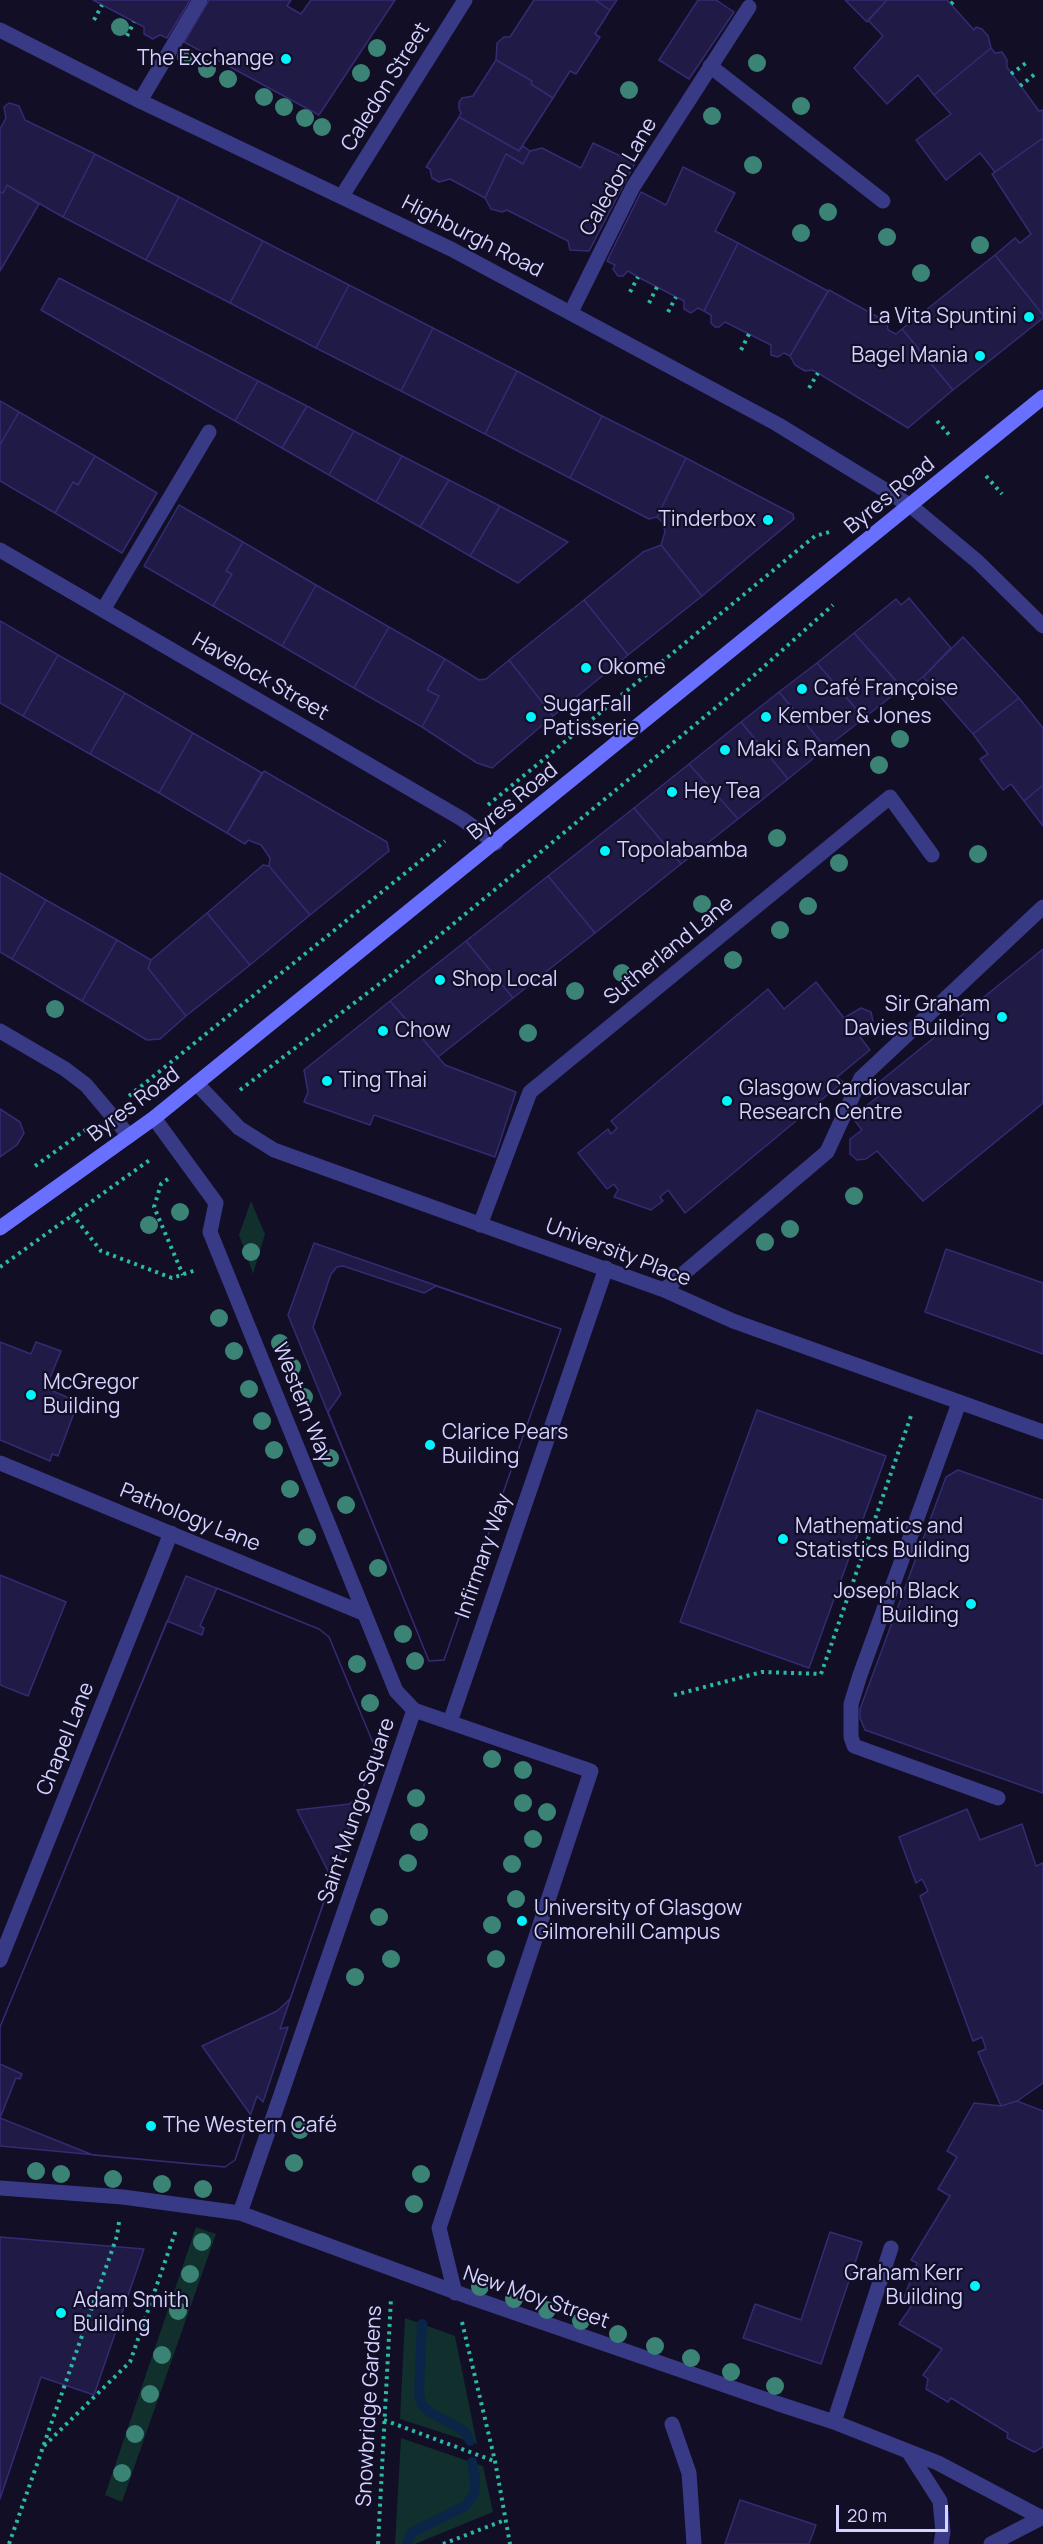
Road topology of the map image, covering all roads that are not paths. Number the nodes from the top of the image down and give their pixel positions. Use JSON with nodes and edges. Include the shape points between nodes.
{"nodes":[{"id":1,"x":200,"y":0,"type":"edge"},
{"id":2,"x":465,"y":0,"type":"edge"},
{"id":3,"x":749,"y":7,"type":"dead end"},
{"id":4,"x":0,"y":30,"type":"edge"},
{"id":5,"x":710,"y":66,"type":"junction"},
{"id":6,"x":140,"y":101,"type":"junction"},
{"id":7,"x":342,"y":196,"type":"junction"},
{"id":8,"x":883,"y":201,"type":"dead end"},
{"id":9,"x":571,"y":312,"type":"junction"},
{"id":10,"x":1043,"y":397,"type":"edge"},
{"id":11,"x":209,"y":432,"type":"dead end"},
{"id":12,"x":911,"y":506,"type":"junction"},
{"id":13,"x":0,"y":550,"type":"edge"},
{"id":14,"x":103,"y":610,"type":"junction"},
{"id":15,"x":1043,"y":626,"type":"edge"},
{"id":16,"x":496,"y":843,"type":"junction"},
{"id":17,"x":932,"y":855,"type":"dead end"},
{"id":18,"x":1043,"y":907,"type":"edge"},
{"id":19,"x":0,"y":1031,"type":"edge"},
{"id":20,"x":196,"y":1084,"type":"junction"},
{"id":21,"x":154,"y":1118,"type":"junction"},
{"id":22,"x":129,"y":1136,"type":"junction"},
{"id":23,"x":480,"y":1225,"type":"junction"},
{"id":24,"x":0,"y":1228,"type":"edge"},
{"id":25,"x":606,"y":1268,"type":"junction"},
{"id":26,"x":664,"y":1290,"type":"junction"},
{"id":27,"x":959,"y":1403,"type":"junction"},
{"id":28,"x":1043,"y":1432,"type":"edge"},
{"id":29,"x":0,"y":1463,"type":"edge"},
{"id":30,"x":171,"y":1533,"type":"junction"},
{"id":31,"x":363,"y":1613,"type":"junction"},
{"id":32,"x":414,"y":1710,"type":"junction"},
{"id":33,"x":450,"y":1722,"type":"junction"},
{"id":34,"x":998,"y":1798,"type":"dead end"},
{"id":35,"x":0,"y":1960,"type":"edge"},
{"id":36,"x":0,"y":2188,"type":"edge"},
{"id":37,"x":240,"y":2213,"type":"junction"},
{"id":38,"x":891,"y":2248,"type":"dead end"},
{"id":39,"x":455,"y":2293,"type":"junction"},
{"id":40,"x":834,"y":2422,"type":"junction"},
{"id":41,"x":672,"y":2424,"type":"dead end"},
{"id":42,"x":908,"y":2451,"type":"junction"},
{"id":43,"x":1042,"y":2517,"type":"edge"},
{"id":44,"x":694,"y":2544,"type":"edge"},
{"id":45,"x":941,"y":2544,"type":"edge"},
{"id":46,"x":991,"y":2544,"type":"edge"}],
"edges":[{"from":1,"to":6,"type":"street"},
{"from":2,"to":7,"type":"street","name":"Caledon Street"},
{"from":3,"to":5,"type":"street","name":"Caledon Lane"},
{"from":4,"to":6,"type":"street","name":"Highburgh Road"},
{"from":5,"to":8,"type":"street"},
{"from":5,"to":9,"type":"street","name":"Caledon Lane","via":[[633,187]]},
{"from":6,"to":7,"type":"street","name":"Highburgh Road"},
{"from":7,"to":9,"type":"street","name":"Highburgh Road"},
{"from":9,"to":12,"type":"street","name":"Highburgh Road","via":[[777,424]]},
{"from":10,"to":12,"type":"main road","name":"Byres Road"},
{"from":11,"to":14,"type":"street"},
{"from":12,"to":15,"type":"street","name":"Highburgh Road","via":[[978,562]]},
{"from":12,"to":16,"type":"main road","name":"Byres Road"},
{"from":13,"to":14,"type":"street","name":"Havelock Street"},
{"from":14,"to":16,"type":"street","name":"Havelock Street","via":[[462,819]]},
{"from":16,"to":20,"type":"main road","name":"Byres Road"},
{"from":17,"to":23,"type":"street","name":"Sutherland Lane","via":[[890,798],[530,1092]]},
{"from":18,"to":26,"type":"street","via":[[861,1078],[827,1152]]},
{"from":19,"to":22,"type":"street","via":[[86,1085]]},
{"from":20,"to":21,"type":"main road","name":"Byres Road"},
{"from":20,"to":23,"type":"street","name":"University Place","via":[[239,1128],[274,1150]]},
{"from":21,"to":22,"type":"main road","name":"Byres Road"},
{"from":21,"to":31,"type":"street","name":"Western Way","via":[[216,1203],[210,1232]]},
{"from":22,"to":24,"type":"main road","name":"Byres Road"},
{"from":23,"to":25,"type":"street","name":"University Place"},
{"from":25,"to":26,"type":"street","name":"University Place"},
{"from":25,"to":33,"type":"street","name":"Infirmary Way"},
{"from":26,"to":27,"type":"street","name":"University Place","via":[[733,1321]]},
{"from":27,"to":28,"type":"street","name":"University Place"},
{"from":27,"to":34,"type":"street","via":[[854,1695],[850,1719],[854,1746]]},
{"from":29,"to":30,"type":"street","name":"Pathology Lane"},
{"from":30,"to":31,"type":"street","name":"Pathology Lane"},
{"from":30,"to":35,"type":"street","name":"Chapel Lane"},
{"from":31,"to":32,"type":"street","name":"Western Way","via":[[396,1691]]},
{"from":32,"to":33,"type":"street","name":"Saint Mungo Square"},
{"from":32,"to":37,"type":"street","name":"Saint Mungo Square"},
{"from":33,"to":39,"type":"street","name":"Saint Mungo Square","via":[[591,1771],[439,2228]]},
{"from":36,"to":37,"type":"street","name":"New Moy Street","via":[[185,2204]]},
{"from":37,"to":39,"type":"street","name":"New Moy Street"},
{"from":38,"to":40,"type":"street"},
{"from":39,"to":40,"type":"street","name":"New Moy Street"},
{"from":40,"to":42,"type":"street","name":"New Moy Street"},
{"from":41,"to":44,"type":"street","via":[[689,2473]]},
{"from":42,"to":43,"type":"street","name":"New Moy Street"},
{"from":42,"to":45,"type":"street","via":[[940,2501]]},
{"from":43,"to":46,"type":"street"}]}
